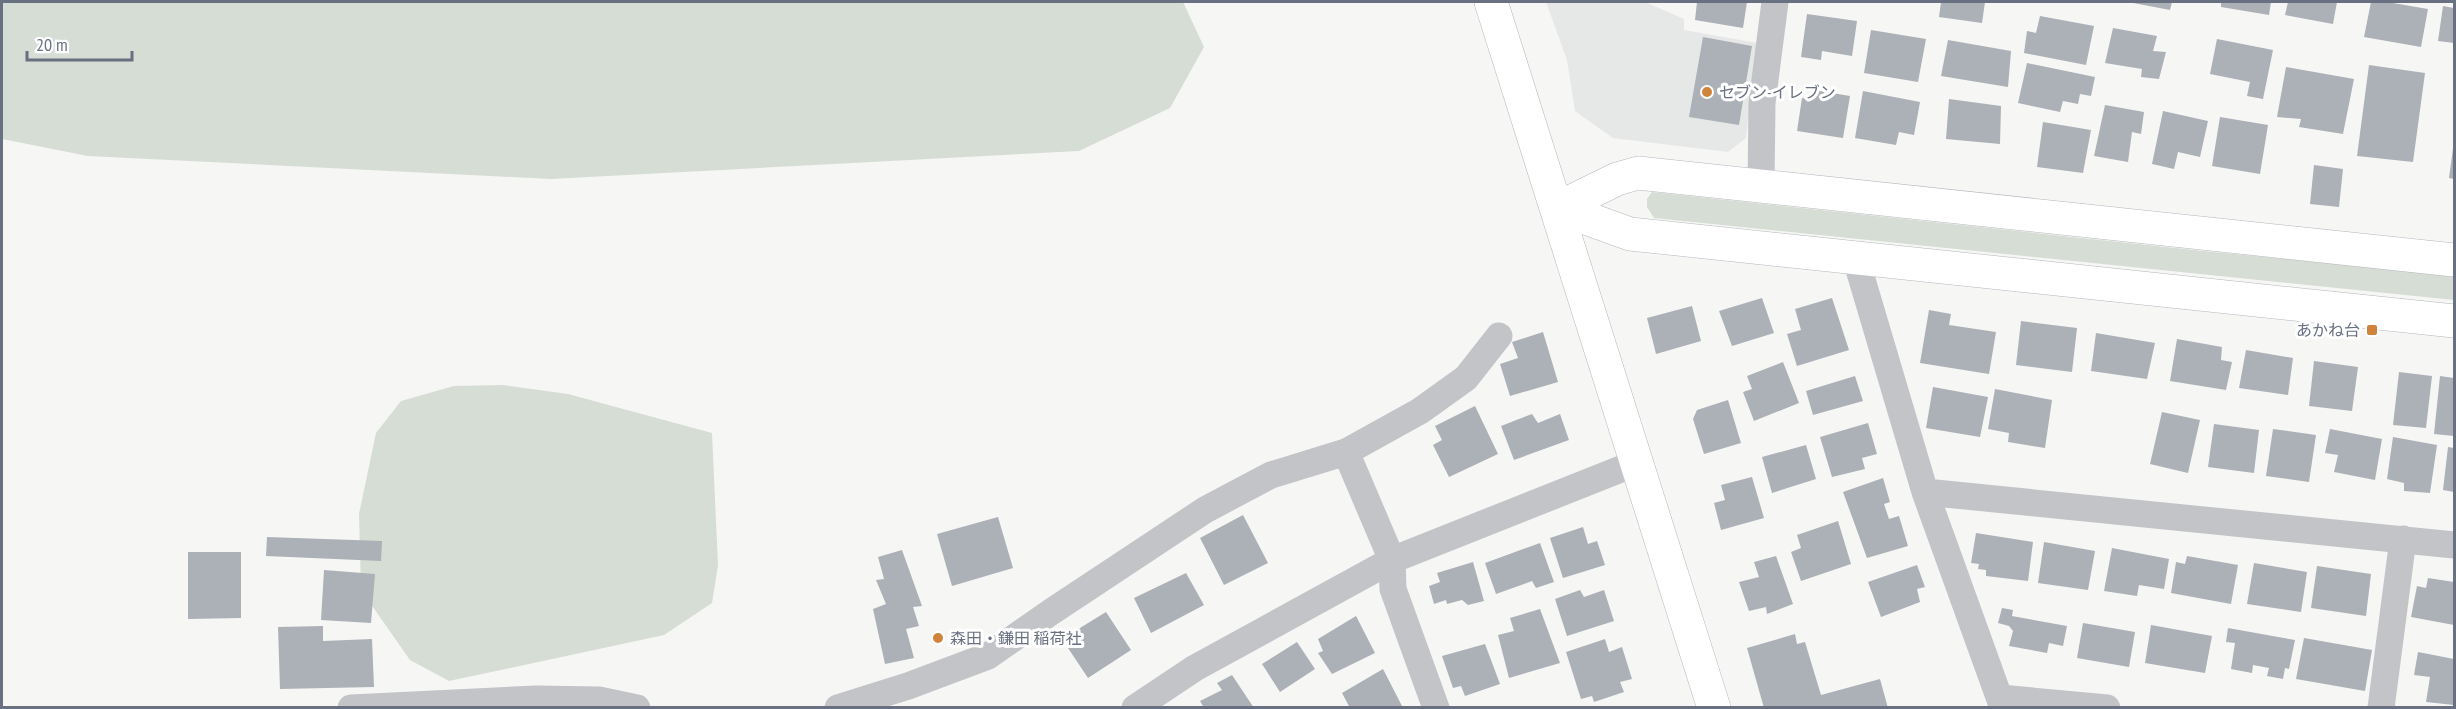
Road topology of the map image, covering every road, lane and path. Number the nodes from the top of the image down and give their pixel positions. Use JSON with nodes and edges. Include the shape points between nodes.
{"nodes":[{"id":1,"x":1491,"y":2,"type":"edge"},
{"id":2,"x":1775,"y":2,"type":"edge"},
{"id":3,"x":1761,"y":186,"type":"junction"},
{"id":4,"x":1558,"y":208,"type":"junction"},
{"id":5,"x":1855,"y":256,"type":"junction"},
{"id":6,"x":2454,"y":260,"type":"edge"},
{"id":7,"x":2454,"y":321,"type":"edge"},
{"id":8,"x":1499,"y":336,"type":"dead end"},
{"id":9,"x":1346,"y":452,"type":"junction"},
{"id":10,"x":1635,"y":463,"type":"junction"},
{"id":11,"x":1926,"y":492,"type":"junction"},
{"id":12,"x":2403,"y":539,"type":"junction"},
{"id":13,"x":2454,"y":545,"type":"edge"},
{"id":14,"x":1392,"y":560,"type":"junction"},
{"id":15,"x":2002,"y":703,"type":"edge"},
{"id":16,"x":351,"y":708,"type":"edge"},
{"id":17,"x":637,"y":708,"type":"edge"},
{"id":18,"x":838,"y":708,"type":"edge"},
{"id":19,"x":1135,"y":708,"type":"edge"},
{"id":20,"x":1436,"y":708,"type":"edge"},
{"id":21,"x":1714,"y":708,"type":"edge"},
{"id":22,"x":2107,"y":708,"type":"edge"},
{"id":23,"x":2381,"y":708,"type":"edge"}],
"edges":[{"from":1,"to":4,"type":"street"},
{"from":2,"to":3,"type":"street","via":[[1762,104]]},
{"from":3,"to":4,"type":"street","via":[[1638,173],[1617,178]]},
{"from":3,"to":6,"type":"street"},
{"from":4,"to":5,"type":"street","via":[[1630,234]]},
{"from":4,"to":10,"type":"street"},
{"from":5,"to":7,"type":"street"},
{"from":5,"to":11,"type":"street"},
{"from":8,"to":9,"type":"street","via":[[1466,378],[1420,411]]},
{"from":9,"to":14,"type":"street"},
{"from":9,"to":18,"type":"street","via":[[1270,476],[1205,510],[988,656]]},
{"from":10,"to":14,"type":"street"},
{"from":10,"to":21,"type":"street"},
{"from":11,"to":12,"type":"street"},
{"from":11,"to":15,"type":"street"},
{"from":12,"to":13,"type":"street"},
{"from":12,"to":23,"type":"street"},
{"from":14,"to":19,"type":"street","via":[[1195,668]]},
{"from":14,"to":20,"type":"street","via":[[1393,589]]},
{"from":15,"to":22,"type":"street"},
{"from":16,"to":17,"type":"street","via":[[536,699],[598,700]]}]}
